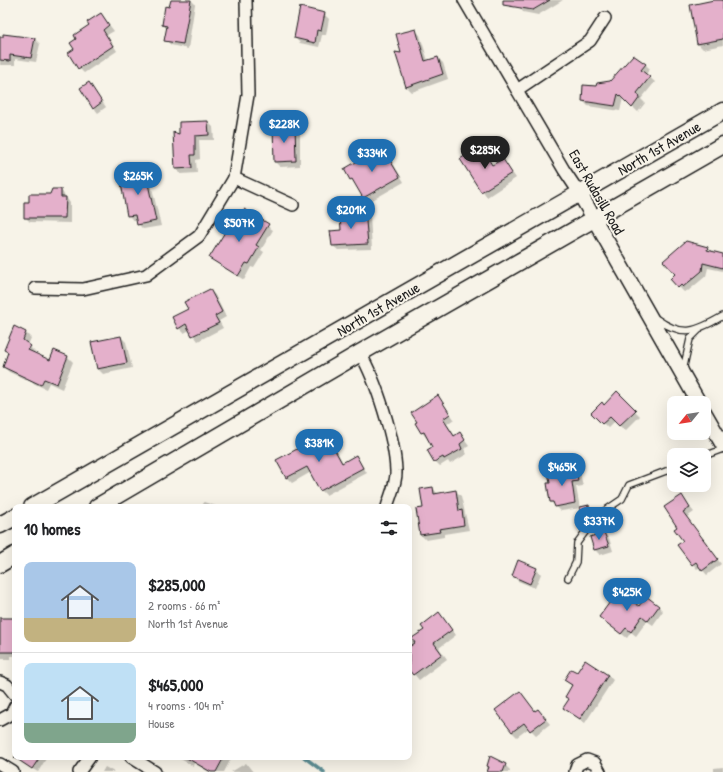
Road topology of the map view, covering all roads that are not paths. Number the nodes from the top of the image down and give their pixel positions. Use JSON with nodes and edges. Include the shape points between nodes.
{"nodes":[{"id":1,"x":246,"y":0,"type":"edge"},
{"id":2,"x":464,"y":0,"type":"edge"},
{"id":3,"x":605,"y":18,"type":"dead end"},
{"id":4,"x":517,"y":90,"type":"junction"},
{"id":5,"x":723,"y":111,"type":"edge"},
{"id":6,"x":723,"y":145,"type":"edge"},
{"id":7,"x":234,"y":178,"type":"junction"},
{"id":8,"x":580,"y":194,"type":"junction"},
{"id":9,"x":293,"y":205,"type":"dead end"},
{"id":10,"x":594,"y":220,"type":"junction"},
{"id":11,"x":35,"y":288,"type":"dead end"},
{"id":12,"x":647,"y":312,"type":"junction"},
{"id":13,"x":723,"y":316,"type":"edge"},
{"id":14,"x":700,"y":330,"type":"junction"},
{"id":15,"x":360,"y":353,"type":"junction"},
{"id":16,"x":686,"y":381,"type":"junction"},
{"id":17,"x":695,"y":396,"type":"edge"},
{"id":18,"x":711,"y":424,"type":"edge"},
{"id":19,"x":723,"y":445,"type":"edge"},
{"id":20,"x":723,"y":448,"type":"edge"},
{"id":21,"x":711,"y":453,"type":"edge"},
{"id":22,"x":667,"y":471,"type":"edge"},
{"id":23,"x":37,"y":504,"type":"edge"},
{"id":24,"x":102,"y":504,"type":"edge"},
{"id":25,"x":388,"y":504,"type":"edge"},
{"id":26,"x":12,"y":519,"type":"edge"},
{"id":27,"x":0,"y":525,"type":"edge"},
{"id":28,"x":12,"y":557,"type":"edge"},
{"id":29,"x":0,"y":564,"type":"edge"},
{"id":30,"x":568,"y":578,"type":"dead end"},
{"id":31,"x":0,"y":682,"type":"edge"},
{"id":32,"x":12,"y":691,"type":"edge"},
{"id":33,"x":12,"y":712,"type":"edge"},
{"id":34,"x":0,"y":720,"type":"edge"},
{"id":35,"x":88,"y":760,"type":"edge"},
{"id":36,"x":135,"y":760,"type":"edge"},
{"id":37,"x":0,"y":764,"type":"edge"},
{"id":38,"x":13,"y":772,"type":"edge"},
{"id":39,"x":80,"y":772,"type":"edge"},
{"id":40,"x":155,"y":772,"type":"edge"},
{"id":41,"x":575,"y":772,"type":"edge"},
{"id":42,"x":600,"y":772,"type":"edge"}],
"edges":[{"from":1,"to":7,"type":"street","via":[[248,95]]},
{"from":2,"to":4,"type":"street","name":"East Rudasill Road"},
{"from":3,"to":4,"type":"street","via":[[590,41]]},
{"from":4,"to":8,"type":"street","name":"East Rudasill Road"},
{"from":5,"to":8,"type":"main road","name":"North 1st Avenue"},
{"from":6,"to":10,"type":"main road","name":"North 1st Avenue"},
{"from":7,"to":9,"type":"street"},
{"from":7,"to":11,"type":"street","via":[[199,236],[146,275],[83,288]]},
{"from":8,"to":10,"type":"street","name":"East Rudasill Road"},
{"from":8,"to":23,"type":"main road","name":"North 1st Avenue"},
{"from":10,"to":12,"type":"street","name":"East Rudasill Road"},
{"from":10,"to":15,"type":"main road","name":"North 1st Avenue"},
{"from":12,"to":14,"type":"lane","via":[[669,328]]},
{"from":12,"to":16,"type":"street","name":"East Rudasill Road"},
{"from":13,"to":14,"type":"lane"},
{"from":14,"to":16,"type":"lane","via":[[690,339],[684,366]]},
{"from":15,"to":24,"type":"main road","name":"North 1st Avenue"},
{"from":15,"to":25,"type":"street","via":[[367,364],[388,424],[396,472]]},
{"from":16,"to":17,"type":"street","name":"East Rudasill Road"},
{"from":18,"to":19,"type":"street"},
{"from":20,"to":21,"type":"lane"},
{"from":22,"to":30,"type":"lane","via":[[629,485],[622,499],[597,516],[577,543],[576,562]]},
{"from":26,"to":27,"type":"main road"},
{"from":28,"to":29,"type":"main road"},
{"from":31,"to":32,"type":"street"},
{"from":33,"to":34,"type":"street"},
{"from":35,"to":39,"type":"street"},
{"from":36,"to":40,"type":"street"},
{"from":37,"to":38,"type":"street"},
{"from":41,"to":42,"type":"street","via":[[577,765],[587,760],[595,763]]}]}
